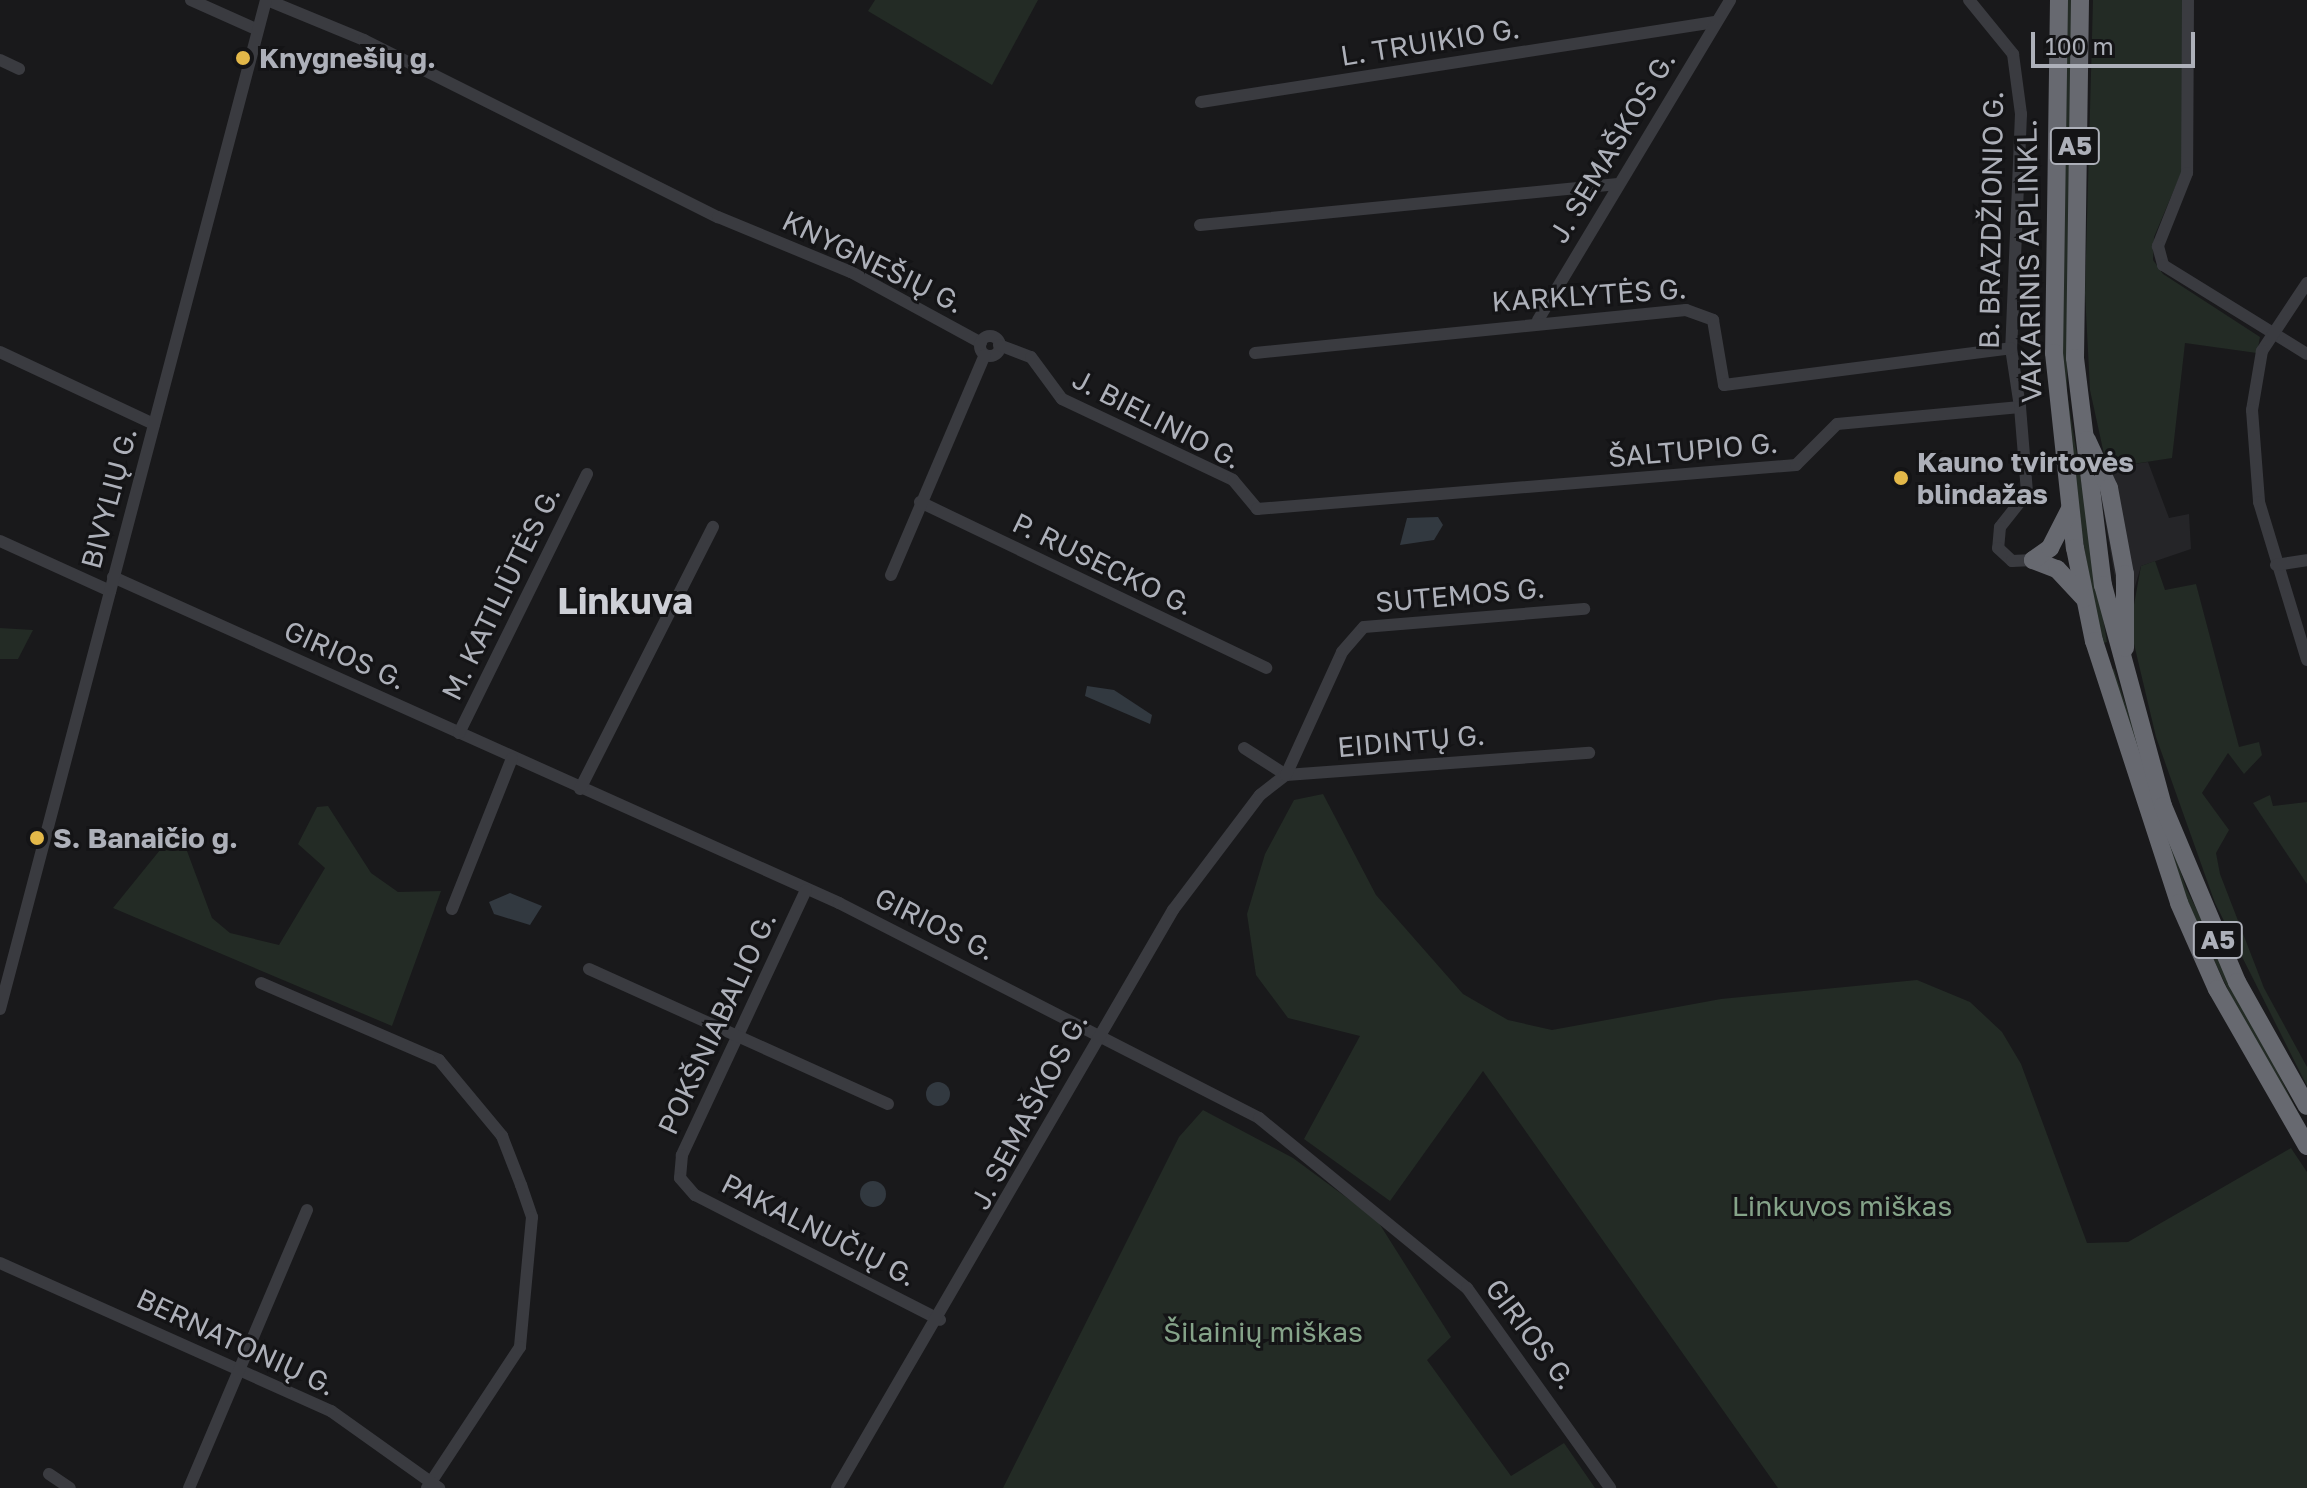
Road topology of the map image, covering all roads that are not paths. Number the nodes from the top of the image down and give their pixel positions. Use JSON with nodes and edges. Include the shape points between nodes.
{"nodes":[{"id":1,"x":191,"y":0,"type":"edge"},
{"id":2,"x":266,"y":0,"type":"edge"},
{"id":3,"x":1730,"y":0,"type":"edge"},
{"id":4,"x":1969,"y":0,"type":"edge"},
{"id":5,"x":2059,"y":0,"type":"edge"},
{"id":6,"x":2080,"y":0,"type":"edge"},
{"id":7,"x":2188,"y":0,"type":"edge"},
{"id":8,"x":1715,"y":22,"type":"junction"},
{"id":9,"x":258,"y":30,"type":"junction"},
{"id":10,"x":0,"y":60,"type":"edge"},
{"id":11,"x":19,"y":69,"type":"dead end"},
{"id":12,"x":1201,"y":102,"type":"dead end"},
{"id":13,"x":1618,"y":184,"type":"junction"},
{"id":14,"x":1200,"y":225,"type":"dead end"},
{"id":15,"x":2307,"y":283,"type":"edge"},
{"id":16,"x":1538,"y":320,"type":"junction"},
{"id":17,"x":2276,"y":332,"type":"junction"},
{"id":18,"x":999,"y":345,"type":"joint"},
{"id":19,"x":2011,"y":348,"type":"junction"},
{"id":20,"x":983,"y":349,"type":"junction"},
{"id":21,"x":0,"y":352,"type":"edge"},
{"id":22,"x":1255,"y":353,"type":"dead end"},
{"id":23,"x":2307,"y":354,"type":"edge"},
{"id":24,"x":2020,"y":407,"type":"junction"},
{"id":25,"x":154,"y":424,"type":"junction"},
{"id":26,"x":587,"y":474,"type":"dead end"},
{"id":27,"x":920,"y":502,"type":"junction"},
{"id":28,"x":1257,"y":509,"type":"joint"},
{"id":29,"x":2070,"y":509,"type":"junction"},
{"id":30,"x":713,"y":527,"type":"dead end"},
{"id":31,"x":0,"y":541,"type":"edge"},
{"id":32,"x":2033,"y":560,"type":"junction"},
{"id":33,"x":2307,"y":560,"type":"edge"},
{"id":34,"x":2276,"y":565,"type":"junction"},
{"id":35,"x":891,"y":575,"type":"dead end"},
{"id":36,"x":113,"y":577,"type":"junction"},
{"id":37,"x":110,"y":591,"type":"junction"},
{"id":38,"x":2085,"y":600,"type":"junction"},
{"id":39,"x":1584,"y":609,"type":"dead end"},
{"id":40,"x":2307,"y":660,"type":"edge"},
{"id":41,"x":1266,"y":668,"type":"dead end"},
{"id":42,"x":459,"y":733,"type":"junction"},
{"id":43,"x":1244,"y":748,"type":"dead end"},
{"id":44,"x":1589,"y":753,"type":"dead end"},
{"id":45,"x":512,"y":758,"type":"junction"},
{"id":46,"x":1286,"y":775,"type":"junction"},
{"id":47,"x":580,"y":789,"type":"junction"},
{"id":48,"x":806,"y":890,"type":"junction"},
{"id":49,"x":452,"y":909,"type":"dead end"},
{"id":50,"x":589,"y":969,"type":"dead end"},
{"id":51,"x":261,"y":983,"type":"dead end"},
{"id":52,"x":0,"y":1009,"type":"edge"},
{"id":53,"x":1098,"y":1030,"type":"junction"},
{"id":54,"x":739,"y":1040,"type":"junction"},
{"id":55,"x":888,"y":1104,"type":"dead end"},
{"id":56,"x":2307,"y":1106,"type":"edge"},
{"id":57,"x":2307,"y":1146,"type":"edge"},
{"id":58,"x":680,"y":1178,"type":"joint"},
{"id":59,"x":307,"y":1210,"type":"dead end"},
{"id":60,"x":0,"y":1263,"type":"edge"},
{"id":61,"x":940,"y":1320,"type":"junction"},
{"id":62,"x":244,"y":1372,"type":"junction"},
{"id":63,"x":49,"y":1474,"type":"dead end"},
{"id":64,"x":433,"y":1486,"type":"edge"},
{"id":65,"x":70,"y":1488,"type":"edge"},
{"id":66,"x":189,"y":1488,"type":"edge"},
{"id":67,"x":837,"y":1488,"type":"edge"},
{"id":68,"x":1610,"y":1488,"type":"edge"}],
"edges":[{"from":1,"to":9,"type":"street"},
{"from":2,"to":9,"type":"street","name":"BIVYLIŲ G."},
{"from":2,"to":20,"type":"street","name":"KNYGNEŠIŲ G.","via":[[364,40],[718,217],[851,272]]},
{"from":3,"to":8,"type":"street","name":"J. SEMAŠKOS G."},
{"from":4,"to":19,"type":"street","name":"B. BRAZDŽIONIO G.","via":[[2013,54],[2021,114]]},
{"from":5,"to":29,"type":"highway","name":"VAKARINIS APLINKL.","number":"A5","via":[[2052,288]]},
{"from":6,"to":56,"type":"highway","name":"VAKARINIS APLINKL.","number":"A5","via":[[2073,291],[2080,428],[2109,488],[2125,574],[2125,678],[2163,806],[2214,932]]},
{"from":7,"to":17,"type":"street","via":[[2187,173],[2158,246],[2163,265]]},
{"from":8,"to":12,"type":"street","name":"L. TRUIKIO G."},
{"from":8,"to":13,"type":"street","name":"J. SEMAŠKOS G."},
{"from":9,"to":25,"type":"street","name":"BIVYLIŲ G."},
{"from":10,"to":11,"type":"street"},
{"from":13,"to":14,"type":"street"},
{"from":13,"to":16,"type":"street","name":"J. SEMAŠKOS G."},
{"from":15,"to":17,"type":"street"},
{"from":16,"to":19,"type":"street","name":"KARKLYTĖS G.","via":[[1701,311],[1720,333],[1724,385]]},
{"from":16,"to":22,"type":"street","name":"KARKLYTĖS G."},
{"from":17,"to":23,"type":"street"},
{"from":17,"to":34,"type":"street","via":[[2262,351],[2252,410],[2259,502]]},
{"from":18,"to":20,"type":"street","name":"KNYGNEŠIŲ G.","via":[[992,337]]},
{"from":18,"to":28,"type":"street","name":"J. BIELINIO G.","via":[[1031,357],[1062,399],[1233,480]]},
{"from":19,"to":24,"type":"street","name":"B. BRAZDŽIONIO G."},
{"from":20,"to":27,"type":"street"},
{"from":21,"to":25,"type":"street"},
{"from":24,"to":28,"type":"street","name":"ŠALTUPIO G.","via":[[1837,424],[1796,465]]},
{"from":24,"to":32,"type":"street","via":[[2027,493],[1997,537],[2003,555]]},
{"from":25,"to":36,"type":"street","name":"BIVYLIŲ G."},
{"from":26,"to":42,"type":"street","name":"M. KATILIŪTĖS G."},
{"from":27,"to":35,"type":"street"},
{"from":27,"to":41,"type":"street","name":"P. RUSECKO G."},
{"from":29,"to":32,"type":"highway","via":[[2050,548]]},
{"from":29,"to":38,"type":"highway","name":"VAKARINIS APLINKL.","number":"A5"},
{"from":30,"to":47,"type":"street"},
{"from":31,"to":37,"type":"street"},
{"from":32,"to":38,"type":"highway","via":[[2057,569]]},
{"from":33,"to":34,"type":"street"},
{"from":34,"to":40,"type":"street"},
{"from":36,"to":37,"type":"street","name":"BIVYLIŲ G."},
{"from":36,"to":42,"type":"street","name":"GIRIOS G."},
{"from":37,"to":52,"type":"street","name":"BIVYLIŲ G."},
{"from":38,"to":57,"type":"highway","name":"VAKARINIS APLINKL.","number":"A5","via":[[2127,760],[2179,903],[2217,989]]},
{"from":39,"to":46,"type":"street","name":"SUTEMOS G.","via":[[1364,627],[1321,688]]},
{"from":42,"to":45,"type":"street","name":"GIRIOS G."},
{"from":43,"to":46,"type":"street"},
{"from":44,"to":46,"type":"street","name":"EIDINTŲ G."},
{"from":45,"to":47,"type":"street","name":"GIRIOS G."},
{"from":45,"to":49,"type":"street"},
{"from":46,"to":53,"type":"street","name":"J. SEMAŠKOS G.","via":[[1192,879]]},
{"from":47,"to":48,"type":"street","name":"GIRIOS G."},
{"from":48,"to":53,"type":"street","name":"GIRIOS G."},
{"from":48,"to":54,"type":"street","name":"POKŠNIABALIO G."},
{"from":50,"to":54,"type":"street"},
{"from":51,"to":64,"type":"street","via":[[439,1060],[502,1136],[532,1217],[520,1347]]},
{"from":53,"to":61,"type":"street","name":"J. SEMAŠKOS G."},
{"from":53,"to":68,"type":"street","name":"GIRIOS G.","via":[[1259,1118],[1425,1249],[1497,1320]]},
{"from":54,"to":55,"type":"street"},
{"from":54,"to":58,"type":"street","name":"POKŠNIABALIO G.","via":[[682,1155]]},
{"from":58,"to":61,"type":"street","name":"PAKALNUČIŲ G.","via":[[695,1195]]},
{"from":59,"to":62,"type":"street"},
{"from":60,"to":62,"type":"street","name":"BERNATONIŲ G."},
{"from":61,"to":67,"type":"street","name":"J. SEMAŠKOS G."},
{"from":62,"to":64,"type":"street","name":"BERNATONIŲ G.","via":[[331,1411]]},
{"from":62,"to":66,"type":"street"},
{"from":63,"to":65,"type":"street"}]}
